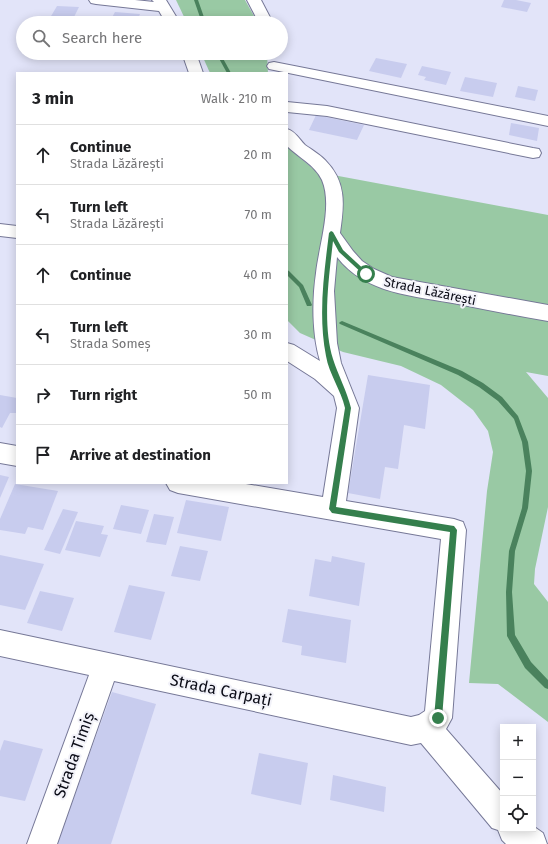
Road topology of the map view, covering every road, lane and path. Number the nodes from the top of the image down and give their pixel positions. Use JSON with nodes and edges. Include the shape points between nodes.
{"nodes":[{"id":1,"x":96,"y":0,"type":"edge"},
{"id":2,"x":254,"y":0,"type":"edge"},
{"id":3,"x":161,"y":3,"type":"edge"},
{"id":4,"x":169,"y":16,"type":"edge"},
{"id":5,"x":262,"y":16,"type":"edge"},
{"id":6,"x":191,"y":60,"type":"edge"},
{"id":7,"x":274,"y":64,"type":"edge"},
{"id":8,"x":196,"y":72,"type":"edge"},
{"id":9,"x":288,"y":107,"type":"edge"},
{"id":10,"x":548,"y":120,"type":"edge"},
{"id":11,"x":288,"y":136,"type":"edge"},
{"id":12,"x":533,"y":153,"type":"dead end"},
{"id":13,"x":0,"y":230,"type":"edge"},
{"id":14,"x":16,"y":232,"type":"edge"},
{"id":15,"x":331,"y":233,"type":"junction"},
{"id":16,"x":548,"y":313,"type":"edge"},
{"id":17,"x":288,"y":352,"type":"edge"},
{"id":18,"x":342,"y":391,"type":"junction"},
{"id":19,"x":0,"y":453,"type":"edge"},
{"id":20,"x":16,"y":456,"type":"edge"},
{"id":21,"x":184,"y":484,"type":"edge"},
{"id":22,"x":332,"y":509,"type":"junction"},
{"id":23,"x":0,"y":643,"type":"edge"},
{"id":24,"x":106,"y":665,"type":"junction"},
{"id":25,"x":432,"y":722,"type":"junction"},
{"id":26,"x":500,"y":813,"type":"edge"},
{"id":27,"x":516,"y":832,"type":"edge"},
{"id":28,"x":42,"y":844,"type":"edge"},
{"id":29,"x":532,"y":844,"type":"edge"}],
"edges":[{"from":1,"to":3,"type":"street"},
{"from":2,"to":5,"type":"street"},
{"from":3,"to":4,"type":"street"},
{"from":6,"to":8,"type":"street"},
{"from":7,"to":10,"type":"street"},
{"from":9,"to":12,"type":"street","via":[[327,111]]},
{"from":11,"to":15,"type":"street","via":[[291,141],[321,164],[330,179],[335,192]]},
{"from":13,"to":14,"type":"street"},
{"from":15,"to":16,"type":"street","name":"Strada Lăzărești","via":[[351,262],[366,274],[386,283]]},
{"from":15,"to":18,"type":"street","via":[[324,298],[326,333],[329,358]]},
{"from":17,"to":18,"type":"street","via":[[322,373]]},
{"from":18,"to":22,"type":"street","via":[[348,408]]},
{"from":19,"to":20,"type":"street"},
{"from":21,"to":22,"type":"street"},
{"from":22,"to":25,"type":"street","via":[[454,530]]},
{"from":23,"to":24,"type":"street","name":"Strada Carpați"},
{"from":24,"to":25,"type":"street","name":"Strada Carpați","via":[[410,730]]},
{"from":24,"to":28,"type":"street","name":"Strada Timiș"},
{"from":25,"to":26,"type":"street"},
{"from":27,"to":29,"type":"street"}]}
